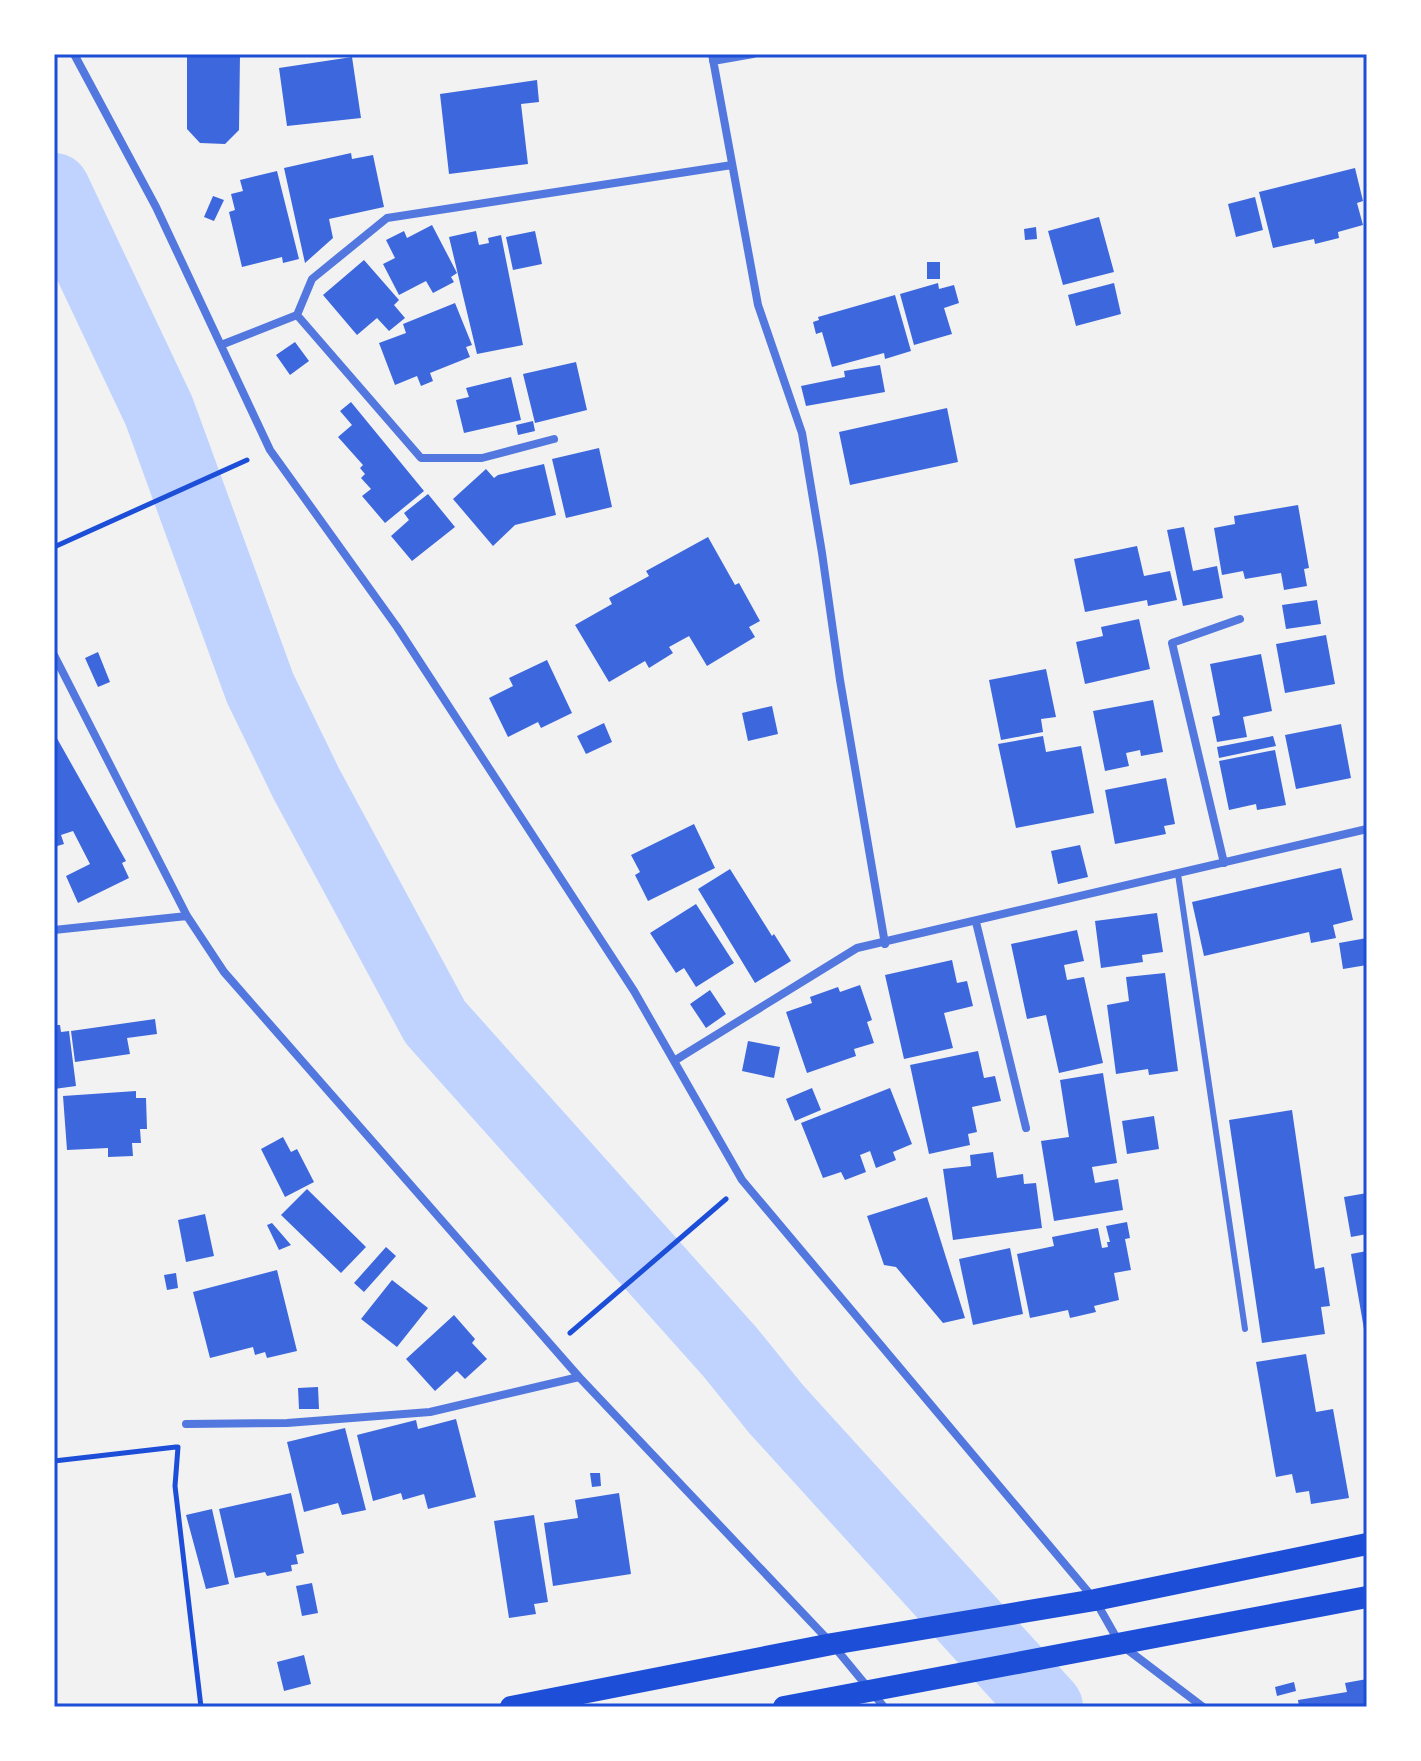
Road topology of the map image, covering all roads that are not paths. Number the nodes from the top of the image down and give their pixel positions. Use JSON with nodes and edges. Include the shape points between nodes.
{"nodes":[{"id":1,"x":74,"y":54,"type":"edge"},
{"id":2,"x":753,"y":54,"type":"edge"},
{"id":3,"x":712,"y":58,"type":"edge"},
{"id":4,"x":732,"y":165,"type":"junction"},
{"id":5,"x":297,"y":315,"type":"junction"},
{"id":6,"x":221,"y":345,"type":"junction"},
{"id":7,"x":554,"y":439,"type":"dead end"},
{"id":8,"x":1240,"y":619,"type":"dead end"},
{"id":9,"x":54,"y":655,"type":"edge"},
{"id":10,"x":1367,"y":829,"type":"edge"},
{"id":11,"x":1224,"y":863,"type":"junction"},
{"id":12,"x":1178,"y":874,"type":"junction"},
{"id":13,"x":187,"y":916,"type":"junction"},
{"id":14,"x":976,"y":922,"type":"junction"},
{"id":15,"x":54,"y":930,"type":"edge"},
{"id":16,"x":885,"y":944,"type":"junction"},
{"id":17,"x":674,"y":1061,"type":"junction"},
{"id":18,"x":1026,"y":1128,"type":"dead end"},
{"id":19,"x":1245,"y":1329,"type":"dead end"},
{"id":20,"x":579,"y":1377,"type":"junction"},
{"id":21,"x":186,"y":1424,"type":"road end"},
{"id":22,"x":1367,"y":1544,"type":"edge"},
{"id":23,"x":1367,"y":1597,"type":"edge"},
{"id":24,"x":1095,"y":1600,"type":"junction"},
{"id":25,"x":832,"y":1644,"type":"junction"},
{"id":26,"x":1120,"y":1644,"type":"junction"},
{"id":27,"x":877,"y":1698,"type":"edge"},
{"id":28,"x":511,"y":1707,"type":"edge"},
{"id":29,"x":784,"y":1707,"type":"edge"},
{"id":30,"x":1203,"y":1707,"type":"edge"}],
"edges":[{"from":1,"to":6,"type":"street","via":[[156,207]]},
{"from":2,"to":3,"type":"street"},
{"from":3,"to":4,"type":"street"},
{"from":4,"to":5,"type":"street","via":[[387,218],[312,279]]},
{"from":4,"to":16,"type":"street","via":[[758,305],[802,433]]},
{"from":5,"to":6,"type":"street"},
{"from":5,"to":7,"type":"street","via":[[421,458],[482,458]]},
{"from":6,"to":17,"type":"street","via":[[270,450],[397,627]]},
{"from":8,"to":11,"type":"street","via":[[1172,643]]},
{"from":9,"to":13,"type":"street"},
{"from":10,"to":11,"type":"street"},
{"from":11,"to":12,"type":"street"},
{"from":12,"to":14,"type":"street"},
{"from":12,"to":19,"type":"lane"},
{"from":13,"to":15,"type":"street"},
{"from":13,"to":20,"type":"street","via":[[224,972]]},
{"from":14,"to":16,"type":"street"},
{"from":14,"to":18,"type":"street"},
{"from":16,"to":17,"type":"street","via":[[857,948]]},
{"from":17,"to":24,"type":"street","via":[[742,1180]]},
{"from":20,"to":21,"type":"street","via":[[430,1412]]},
{"from":20,"to":25,"type":"street"},
{"from":22,"to":24,"type":"highway"},
{"from":23,"to":26,"type":"highway"},
{"from":24,"to":25,"type":"highway"},
{"from":24,"to":26,"type":"street"},
{"from":25,"to":27,"type":"street"},
{"from":25,"to":28,"type":"highway"},
{"from":26,"to":27,"type":"highway"},
{"from":26,"to":30,"type":"street"},
{"from":27,"to":29,"type":"highway"}]}
